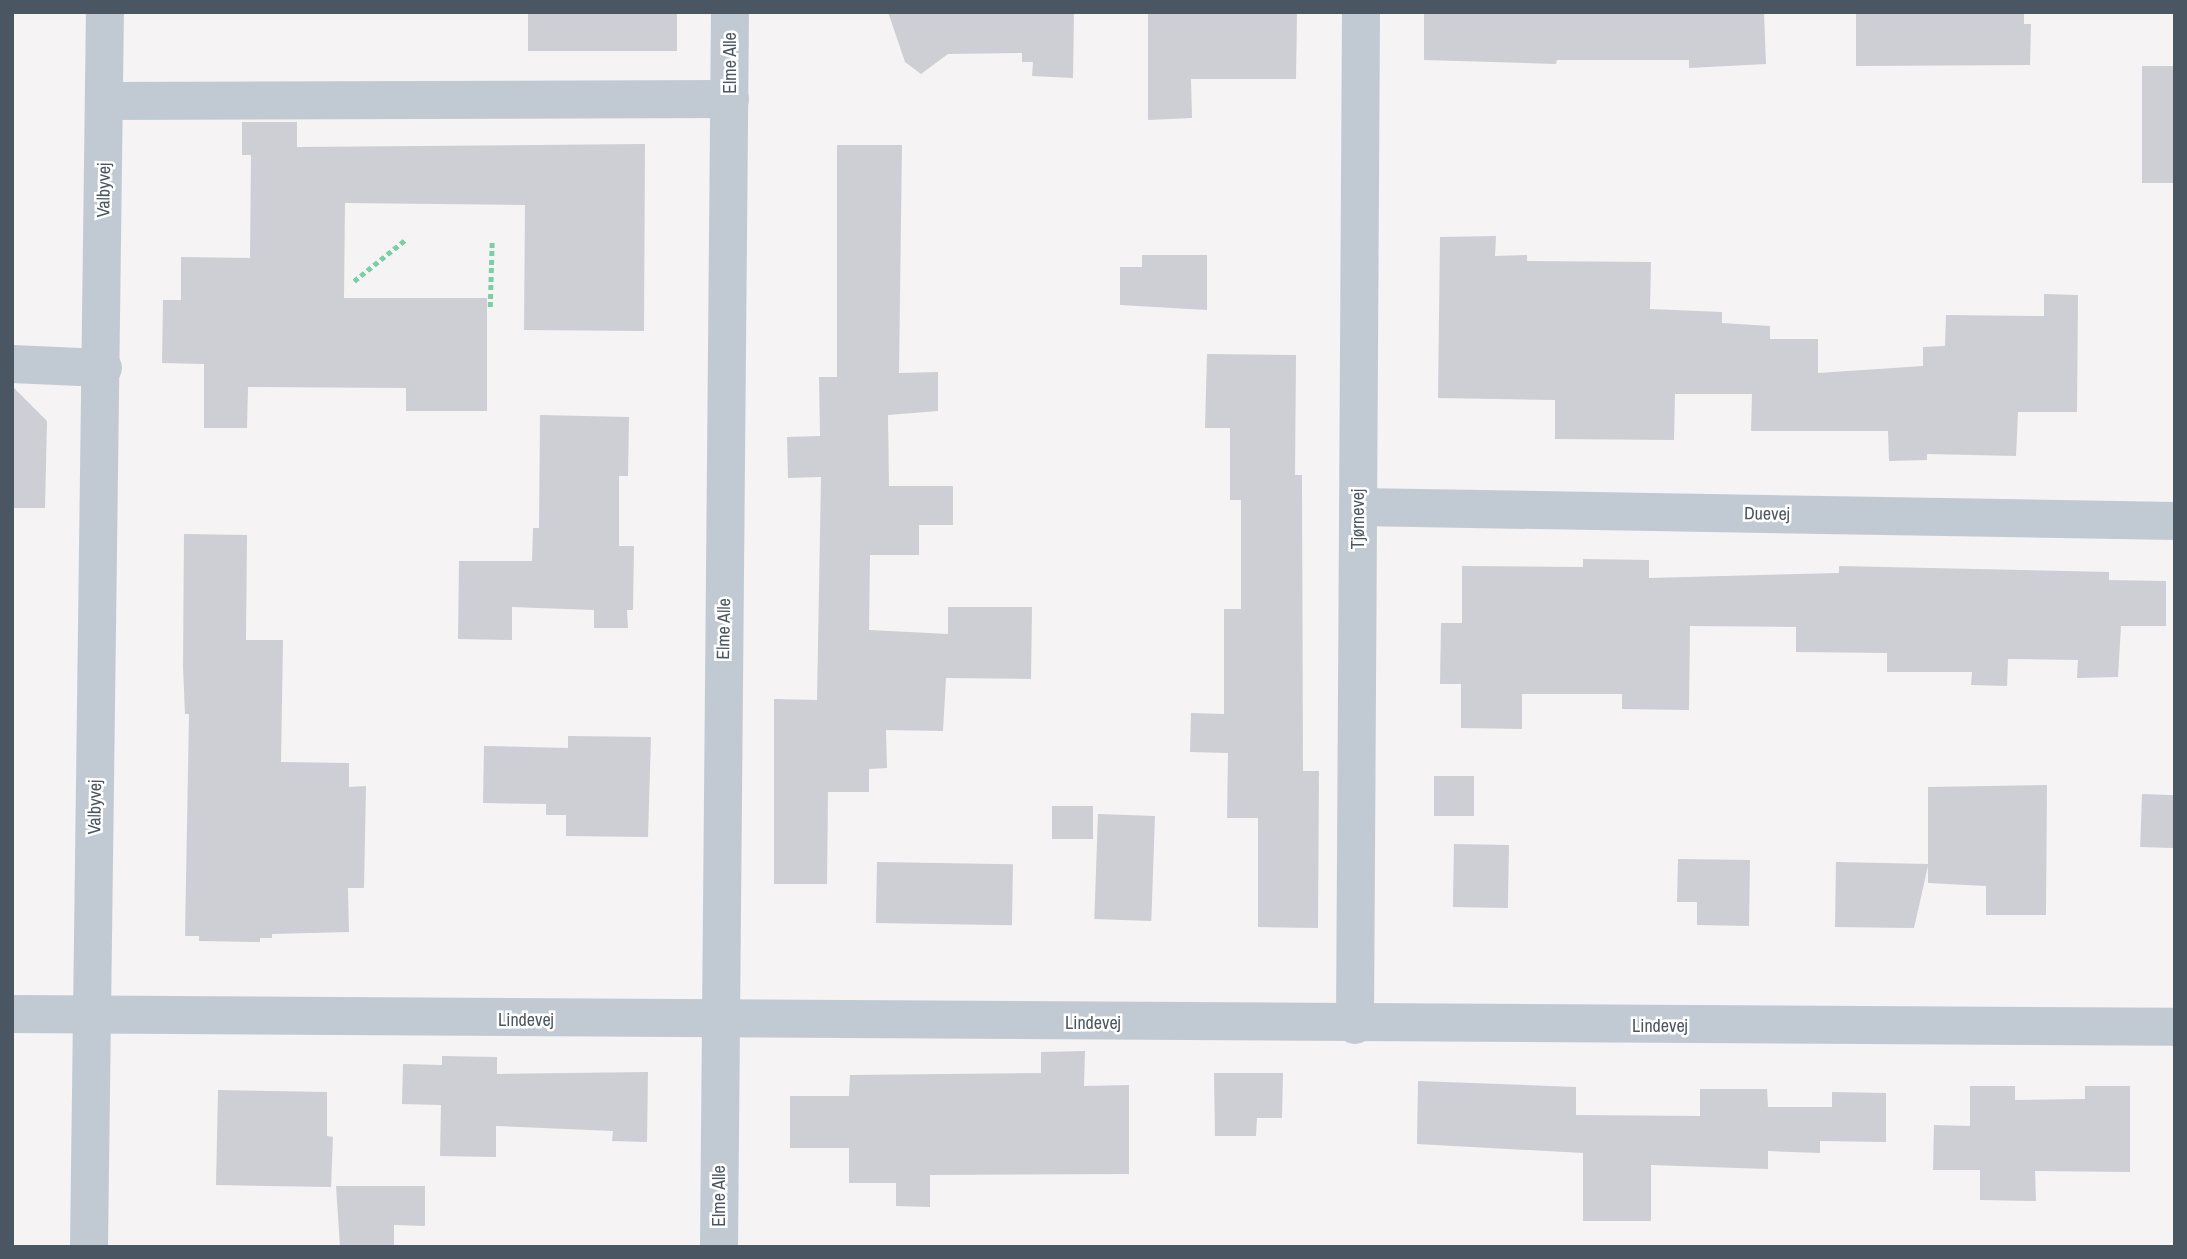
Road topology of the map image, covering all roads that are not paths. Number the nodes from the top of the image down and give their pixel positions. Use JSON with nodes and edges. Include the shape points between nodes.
{"nodes":[{"id":1,"x":105,"y":12,"type":"edge"},
{"id":2,"x":730,"y":12,"type":"edge"},
{"id":3,"x":1361,"y":12,"type":"edge"},
{"id":4,"x":730,"y":99,"type":"junction"},
{"id":5,"x":106,"y":101,"type":"junction"},
{"id":6,"x":12,"y":364,"type":"edge"},
{"id":7,"x":103,"y":368,"type":"junction"},
{"id":8,"x":1358,"y":508,"type":"junction"},
{"id":9,"x":2175,"y":521,"type":"edge"},
{"id":10,"x":12,"y":1014,"type":"edge"},
{"id":11,"x":93,"y":1017,"type":"junction"},
{"id":12,"x":720,"y":1021,"type":"junction"},
{"id":13,"x":1355,"y":1025,"type":"junction"},
{"id":14,"x":2175,"y":1027,"type":"edge"},
{"id":15,"x":89,"y":1247,"type":"edge"},
{"id":16,"x":719,"y":1247,"type":"edge"}],
"edges":[{"from":1,"to":5,"type":"street","name":"Valbyvej"},
{"from":2,"to":4,"type":"street","name":"Elme Alle"},
{"from":3,"to":8,"type":"street","name":"Tjørnevej"},
{"from":4,"to":5,"type":"street"},
{"from":4,"to":12,"type":"street","name":"Elme Alle"},
{"from":5,"to":7,"type":"street","name":"Valbyvej"},
{"from":6,"to":7,"type":"street"},
{"from":7,"to":11,"type":"street","name":"Valbyvej"},
{"from":8,"to":9,"type":"street","name":"Duevej"},
{"from":8,"to":13,"type":"street","name":"Tjørnevej"},
{"from":10,"to":11,"type":"street","name":"Lindevej"},
{"from":11,"to":12,"type":"street","name":"Lindevej"},
{"from":11,"to":15,"type":"street","name":"Valbyvej"},
{"from":12,"to":13,"type":"street","name":"Lindevej"},
{"from":12,"to":16,"type":"street","name":"Elme Alle"},
{"from":13,"to":14,"type":"street","name":"Lindevej"}]}
